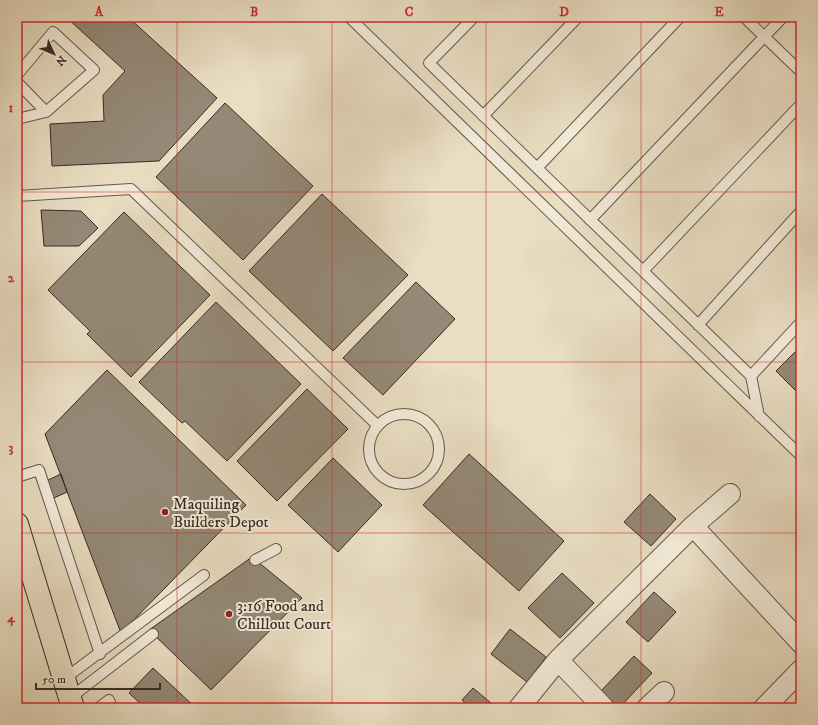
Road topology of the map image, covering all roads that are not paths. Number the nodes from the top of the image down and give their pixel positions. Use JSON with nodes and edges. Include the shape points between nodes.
{"nodes":[{"id":1,"x":349,"y":17,"type":"edge"},
{"id":2,"x":474,"y":17,"type":"edge"},
{"id":3,"x":578,"y":17,"type":"edge"},
{"id":4,"x":680,"y":17,"type":"edge"},
{"id":5,"x":744,"y":17,"type":"edge"},
{"id":6,"x":783,"y":17,"type":"edge"},
{"id":7,"x":764,"y":36,"type":"junction"},
{"id":8,"x":801,"y":72,"type":"edge"},
{"id":9,"x":17,"y":75,"type":"edge"},
{"id":10,"x":17,"y":82,"type":"edge"},
{"id":11,"x":801,"y":104,"type":"edge"},
{"id":12,"x":46,"y":112,"type":"junction"},
{"id":13,"x":482,"y":116,"type":"junction"},
{"id":14,"x":17,"y":119,"type":"edge"},
{"id":15,"x":536,"y":168,"type":"junction"},
{"id":16,"x":17,"y":196,"type":"edge"},
{"id":17,"x":801,"y":211,"type":"edge"},
{"id":18,"x":590,"y":220,"type":"junction"},
{"id":19,"x":643,"y":272,"type":"junction"},
{"id":20,"x":801,"y":322,"type":"edge"},
{"id":21,"x":698,"y":325,"type":"junction"},
{"id":22,"x":751,"y":376,"type":"junction"},
{"id":23,"x":759,"y":416,"type":"junction"},
{"id":24,"x":378,"y":426,"type":"junction"},
{"id":25,"x":801,"y":456,"type":"edge"},
{"id":26,"x":17,"y":477,"type":"edge"},
{"id":27,"x":730,"y":494,"type":"dead end"},
{"id":28,"x":17,"y":524,"type":"edge"},
{"id":29,"x":693,"y":526,"type":"junction"},
{"id":30,"x":276,"y":549,"type":"dead end"},
{"id":31,"x":255,"y":560,"type":"dead end"},
{"id":32,"x":204,"y":575,"type":"dead end"},
{"id":33,"x":153,"y":634,"type":"dead end"},
{"id":34,"x":801,"y":643,"type":"edge"},
{"id":35,"x":100,"y":654,"type":"junction"},
{"id":36,"x":558,"y":660,"type":"junction"},
{"id":37,"x":801,"y":670,"type":"edge"},
{"id":38,"x":664,"y":692,"type":"dead end"},
{"id":39,"x":69,"y":695,"type":"edge"},
{"id":40,"x":98,"y":708,"type":"edge"},
{"id":41,"x":112,"y":708,"type":"edge"},
{"id":42,"x":519,"y":708,"type":"edge"},
{"id":43,"x":604,"y":708,"type":"edge"},
{"id":44,"x":647,"y":708,"type":"edge"},
{"id":45,"x":764,"y":708,"type":"edge"}],
"edges":[{"from":1,"to":23,"type":"lane"},
{"from":2,"to":13,"type":"lane","via":[[429,63]]},
{"from":3,"to":13,"type":"lane"},
{"from":4,"to":15,"type":"lane"},
{"from":5,"to":7,"type":"lane"},
{"from":6,"to":7,"type":"lane"},
{"from":7,"to":8,"type":"lane"},
{"from":7,"to":18,"type":"lane"},
{"from":9,"to":12,"type":"lane","via":[[53,32],[94,70]]},
{"from":10,"to":12,"type":"lane"},
{"from":11,"to":19,"type":"lane"},
{"from":12,"to":14,"type":"lane"},
{"from":13,"to":15,"type":"lane"},
{"from":15,"to":18,"type":"lane"},
{"from":16,"to":24,"type":"lane","via":[[132,189]]},
{"from":17,"to":21,"type":"lane"},
{"from":18,"to":19,"type":"lane"},
{"from":19,"to":21,"type":"lane"},
{"from":20,"to":22,"type":"lane"},
{"from":21,"to":22,"type":"lane"},
{"from":22,"to":23,"type":"lane"},
{"from":23,"to":25,"type":"lane"},
{"from":24,"to":24,"type":"lane","via":[[370,445],[370,456],[377,471],[388,480],[400,484],[422,480],[430,473],[439,451],[438,439],[430,425],[419,417],[407,414],[395,416]]},
{"from":26,"to":35,"type":"lane","via":[[39,470]]},
{"from":27,"to":29,"type":"street"},
{"from":28,"to":39,"type":"highway"},
{"from":29,"to":34,"type":"street"},
{"from":29,"to":36,"type":"street"},
{"from":30,"to":31,"type":"lane"},
{"from":32,"to":35,"type":"lane"},
{"from":33,"to":39,"type":"lane"},
{"from":35,"to":39,"type":"lane"},
{"from":36,"to":42,"type":"street"},
{"from":36,"to":43,"type":"street"},
{"from":37,"to":45,"type":"street"},
{"from":38,"to":44,"type":"street"},
{"from":40,"to":41,"type":"lane","via":[[110,700]]}]}
